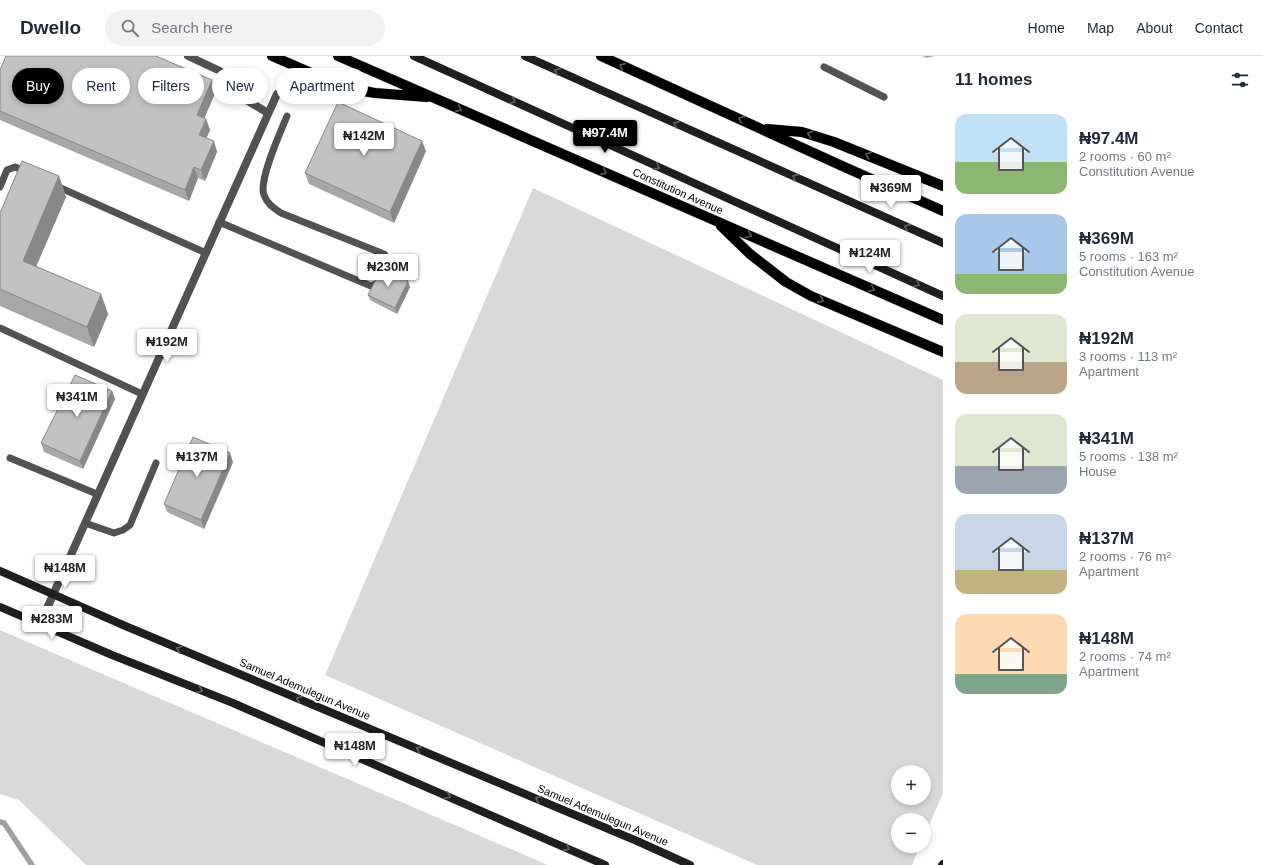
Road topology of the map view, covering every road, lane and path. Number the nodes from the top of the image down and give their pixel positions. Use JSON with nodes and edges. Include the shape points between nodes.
{"nodes":[{"id":1,"x":188,"y":56,"type":"edge"},
{"id":2,"x":272,"y":56,"type":"edge"},
{"id":3,"x":338,"y":56,"type":"edge"},
{"id":4,"x":414,"y":56,"type":"edge"},
{"id":5,"x":525,"y":56,"type":"edge"},
{"id":6,"x":601,"y":56,"type":"edge"},
{"id":7,"x":824,"y":67,"type":"dead end"},
{"id":8,"x":276,"y":96,"type":"edge"},
{"id":9,"x":884,"y":97,"type":"dead end"},
{"id":10,"x":435,"y":98,"type":"junction"},
{"id":11,"x":268,"y":113,"type":"junction"},
{"id":12,"x":287,"y":116,"type":"dead end"},
{"id":13,"x":761,"y":129,"type":"junction"},
{"id":14,"x":35,"y":176,"type":"edge"},
{"id":15,"x":48,"y":182,"type":"edge"},
{"id":16,"x":943,"y":186,"type":"edge"},
{"id":17,"x":0,"y":187,"type":"edge"},
{"id":18,"x":943,"y":211,"type":"edge"},
{"id":19,"x":219,"y":222,"type":"junction"},
{"id":20,"x":717,"y":222,"type":"junction"},
{"id":21,"x":943,"y":243,"type":"edge"},
{"id":22,"x":206,"y":253,"type":"junction"},
{"id":23,"x":943,"y":296,"type":"edge"},
{"id":24,"x":943,"y":320,"type":"edge"},
{"id":25,"x":0,"y":328,"type":"edge"},
{"id":26,"x":943,"y":352,"type":"edge"},
{"id":27,"x":142,"y":394,"type":"junction"},
{"id":28,"x":10,"y":458,"type":"dead end"},
{"id":29,"x":156,"y":464,"type":"dead end"},
{"id":30,"x":97,"y":494,"type":"junction"},
{"id":31,"x":85,"y":523,"type":"junction"},
{"id":32,"x":0,"y":571,"type":"edge"},
{"id":33,"x":53,"y":594,"type":"junction"},
{"id":34,"x":0,"y":607,"type":"edge"},
{"id":35,"x":40,"y":624,"type":"junction"},
{"id":36,"x":605,"y":865,"type":"edge"},
{"id":37,"x":690,"y":865,"type":"edge"}],
"edges":[{"from":1,"to":11,"type":"street","via":[[220,71],[243,98]]},
{"from":2,"to":10,"type":"main road","via":[[346,88]]},
{"from":3,"to":10,"type":"main road","name":"Constitution Avenue"},
{"from":4,"to":23,"type":"main road","name":"Constitution Avenue","one_way":true},
{"from":21,"to":5,"type":"main road","one_way":true},
{"from":13,"to":6,"type":"main road","one_way":true},
{"from":7,"to":9,"type":"lane"},
{"from":8,"to":11,"type":"street"},
{"from":10,"to":20,"type":"main road","name":"Constitution Avenue","one_way":true},
{"from":11,"to":19,"type":"street"},
{"from":12,"to":19,"type":"lane","via":[[266,170],[263,194],[268,203],[281,213],[384,254],[391,267],[385,280],[371,286]]},
{"from":16,"to":13,"type":"main road","one_way":true,"via":[[847,147],[802,132]]},
{"from":13,"to":18,"type":"main road"},
{"from":14,"to":17,"type":"lane","via":[[15,167],[7,170]]},
{"from":15,"to":22,"type":"lane"},
{"from":19,"to":22,"type":"street"},
{"from":20,"to":24,"type":"main road","name":"Constitution Avenue","one_way":true},
{"from":20,"to":26,"type":"main road","one_way":true,"via":[[750,254],[786,282],[811,296]]},
{"from":22,"to":27,"type":"street"},
{"from":25,"to":27,"type":"lane"},
{"from":27,"to":30,"type":"street"},
{"from":28,"to":30,"type":"lane"},
{"from":29,"to":31,"type":"lane","via":[[130,525],[114,533]]},
{"from":30,"to":31,"type":"street"},
{"from":31,"to":33,"type":"street"},
{"from":32,"to":33,"type":"main road","name":"Samuel Ademulegun Avenue"},
{"from":33,"to":35,"type":"street"},
{"from":37,"to":33,"type":"main road","name":"Samuel Ademulegun Avenue","one_way":true},
{"from":34,"to":35,"type":"main road"},
{"from":35,"to":36,"type":"main road","one_way":true,"via":[[240,706]]}]}
